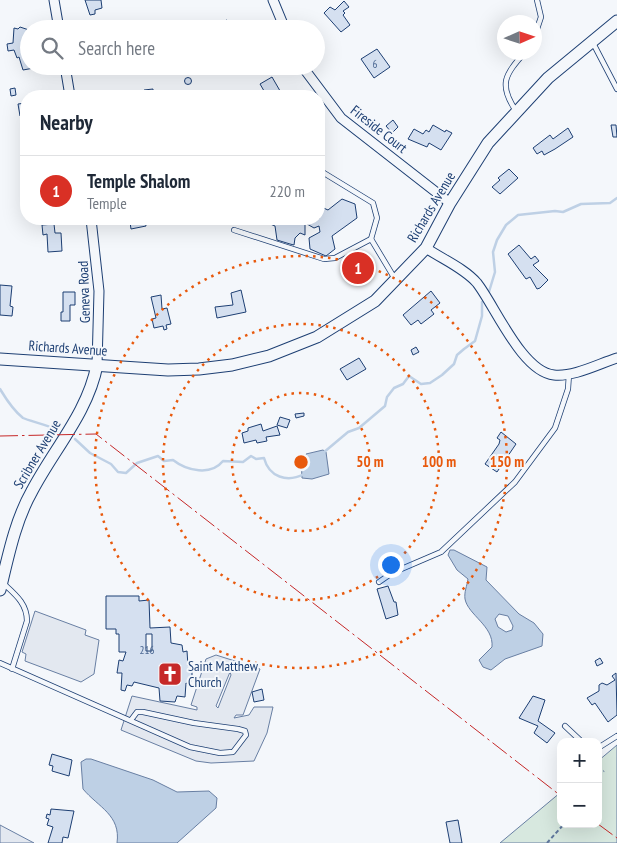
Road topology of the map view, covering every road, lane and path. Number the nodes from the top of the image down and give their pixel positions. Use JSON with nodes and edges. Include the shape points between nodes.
{"nodes":[{"id":1,"x":54,"y":0,"type":"edge"},
{"id":2,"x":273,"y":0,"type":"edge"},
{"id":3,"x":537,"y":0,"type":"edge"},
{"id":4,"x":541,"y":15,"type":"edge"},
{"id":5,"x":57,"y":20,"type":"edge"},
{"id":6,"x":281,"y":20,"type":"edge"},
{"id":7,"x":617,"y":21,"type":"edge"},
{"id":8,"x":592,"y":42,"type":"junction"},
{"id":9,"x":518,"y":60,"type":"edge"},
{"id":10,"x":66,"y":75,"type":"edge"},
{"id":11,"x":309,"y":75,"type":"edge"},
{"id":12,"x":617,"y":89,"type":"edge"},
{"id":13,"x":69,"y":90,"type":"edge"},
{"id":14,"x":320,"y":90,"type":"edge"},
{"id":15,"x":325,"y":97,"type":"edge"},
{"id":16,"x":517,"y":112,"type":"junction"},
{"id":17,"x":325,"y":174,"type":"edge"},
{"id":18,"x":450,"y":202,"type":"junction"},
{"id":19,"x":92,"y":225,"type":"edge"},
{"id":20,"x":234,"y":230,"type":"dead end"},
{"id":21,"x":371,"y":239,"type":"junction"},
{"id":22,"x":426,"y":248,"type":"junction"},
{"id":23,"x":395,"y":280,"type":"junction"},
{"id":24,"x":617,"y":358,"type":"edge"},
{"id":25,"x":0,"y":359,"type":"edge"},
{"id":26,"x":97,"y":365,"type":"junction"},
{"id":27,"x":569,"y":374,"type":"junction"},
{"id":28,"x":379,"y":582,"type":"dead end"},
{"id":29,"x":1,"y":586,"type":"edge"},
{"id":30,"x":0,"y":664,"type":"edge"},
{"id":31,"x":12,"y":669,"type":"junction"},
{"id":32,"x":131,"y":720,"type":"junction"},
{"id":33,"x":566,"y":726,"type":"dead end"},
{"id":34,"x":617,"y":736,"type":"edge"},
{"id":35,"x":578,"y":738,"type":"edge"},
{"id":36,"x":602,"y":745,"type":"edge"},
{"id":37,"x":560,"y":828,"type":"edge"},
{"id":38,"x":547,"y":843,"type":"edge"}],
"edges":[{"from":1,"to":5,"type":"street"},
{"from":2,"to":6,"type":"street"},
{"from":3,"to":4,"type":"lane"},
{"from":7,"to":8,"type":"street","name":"Richards Avenue"},
{"from":8,"to":12,"type":"lane"},
{"from":8,"to":16,"type":"street","name":"Richards Avenue","via":[[548,78]]},
{"from":9,"to":16,"type":"lane","via":[[506,75],[504,83]]},
{"from":10,"to":13,"type":"street"},
{"from":11,"to":14,"type":"street","name":"Fireside Court"},
{"from":15,"to":18,"type":"street","name":"Fireside Court","via":[[341,118]]},
{"from":16,"to":18,"type":"street","name":"Richards Avenue","via":[[488,143]]},
{"from":17,"to":21,"type":"lane","via":[[373,204],[377,218]]},
{"from":18,"to":22,"type":"street","name":"Richards Avenue"},
{"from":19,"to":26,"type":"street","name":"Geneva Road","via":[[99,291]]},
{"from":20,"to":21,"type":"lane","via":[[324,259],[335,258]]},
{"from":21,"to":23,"type":"lane"},
{"from":22,"to":23,"type":"street","name":"Richards Avenue"},
{"from":22,"to":27,"type":"street","via":[[477,284],[511,339],[539,369],[554,375]]},
{"from":23,"to":26,"type":"street","name":"Richards Avenue","via":[[375,301],[346,320],[317,337],[269,356],[199,369]]},
{"from":24,"to":27,"type":"street"},
{"from":25,"to":26,"type":"street","name":"Richards Avenue"},
{"from":26,"to":29,"type":"street","name":"Scribner Avenue","via":[[84,404],[24,507]]},
{"from":27,"to":28,"type":"lane","via":[[568,390],[555,428],[515,482],[441,552]]},
{"from":29,"to":31,"type":"lane","via":[[22,603],[28,621]]},
{"from":30,"to":31,"type":"lane"},
{"from":31,"to":32,"type":"lane"},
{"from":32,"to":32,"type":"lane","via":[[190,746],[220,752],[233,752],[246,735],[245,731],[238,729],[143,712],[137,712]]},
{"from":33,"to":35,"type":"lane"},
{"from":34,"to":36,"type":"lane"},
{"from":37,"to":38,"type":"path"}]}
